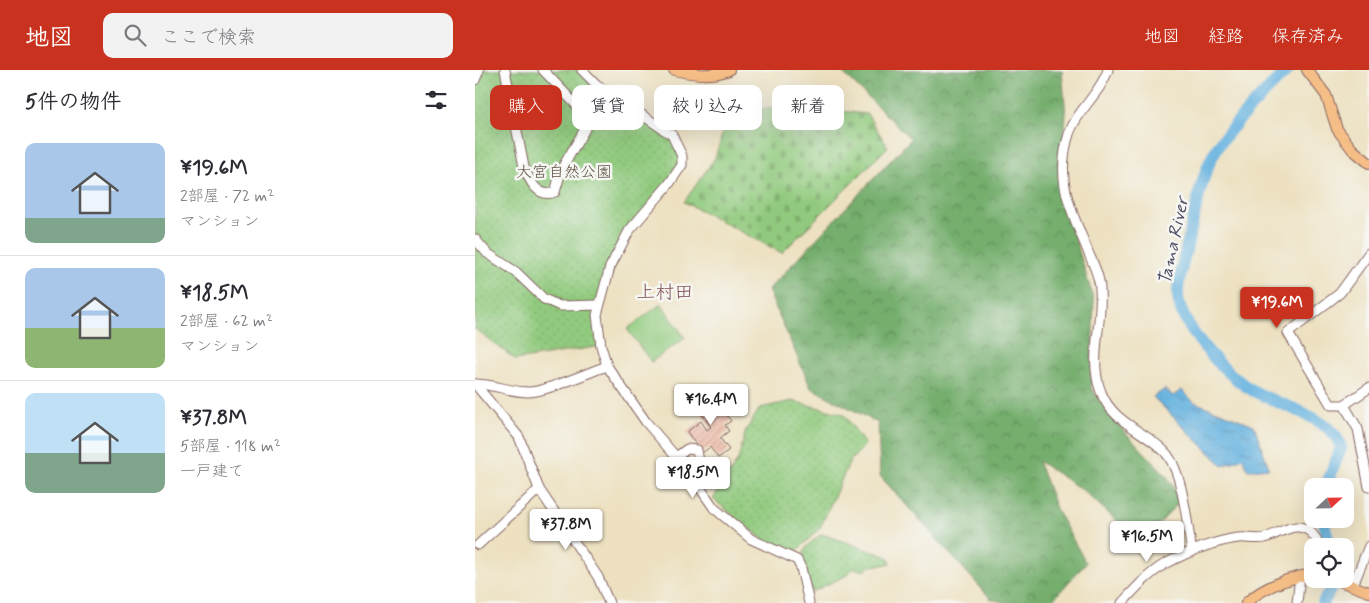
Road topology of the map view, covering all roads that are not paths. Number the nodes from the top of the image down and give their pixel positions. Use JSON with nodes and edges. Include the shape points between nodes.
{"nodes":[{"id":1,"x":479,"y":70,"type":"edge"},
{"id":2,"x":505,"y":70,"type":"edge"},
{"id":3,"x":543,"y":70,"type":"edge"},
{"id":4,"x":582,"y":70,"type":"edge"},
{"id":5,"x":674,"y":70,"type":"edge"},
{"id":6,"x":729,"y":70,"type":"edge"},
{"id":7,"x":1109,"y":70,"type":"edge"},
{"id":8,"x":1307,"y":70,"type":"edge"},
{"id":9,"x":475,"y":80,"type":"edge"},
{"id":10,"x":1369,"y":164,"type":"edge"},
{"id":11,"x":475,"y":239,"type":"edge"},
{"id":12,"x":1369,"y":253,"type":"edge"},
{"id":13,"x":599,"y":305,"type":"junction"},
{"id":14,"x":607,"y":366,"type":"junction"},
{"id":15,"x":475,"y":384,"type":"edge"},
{"id":16,"x":1369,"y":388,"type":"edge"},
{"id":17,"x":1344,"y":404,"type":"junction"},
{"id":18,"x":675,"y":458,"type":"junction"},
{"id":19,"x":689,"y":472,"type":"junction"},
{"id":20,"x":1369,"y":487,"type":"edge"},
{"id":21,"x":539,"y":489,"type":"junction"},
{"id":22,"x":1315,"y":538,"type":"edge"},
{"id":23,"x":478,"y":545,"type":"dead end"},
{"id":24,"x":1369,"y":546,"type":"edge"},
{"id":25,"x":1192,"y":552,"type":"junction"},
{"id":26,"x":1304,"y":575,"type":"edge"},
{"id":27,"x":1300,"y":576,"type":"junction"},
{"id":28,"x":1354,"y":576,"type":"edge"},
{"id":29,"x":1354,"y":586,"type":"edge"},
{"id":30,"x":1369,"y":592,"type":"edge"},
{"id":31,"x":609,"y":603,"type":"edge"},
{"id":32,"x":809,"y":603,"type":"edge"},
{"id":33,"x":1122,"y":603,"type":"edge"},
{"id":34,"x":1246,"y":603,"type":"edge"},
{"id":35,"x":1297,"y":603,"type":"edge"}],
"edges":[{"from":1,"to":9,"type":"street"},
{"from":2,"to":3,"type":"street","via":[[529,181],[549,194],[555,192],[562,168],[585,129],[585,118]]},
{"from":4,"to":13,"type":"street","via":[[596,84],[672,135],[683,164],[629,231],[610,267]]},
{"from":5,"to":6,"type":"main road","via":[[705,75]]},
{"from":7,"to":25,"type":"street","via":[[1078,115],[1069,133],[1063,159],[1067,199],[1101,290],[1096,375],[1101,393],[1116,416],[1164,451],[1171,461]]},
{"from":8,"to":10,"type":"main road","via":[[1326,95],[1337,129]]},
{"from":11,"to":13,"type":"street","via":[[487,253],[516,272],[544,299],[560,306]]},
{"from":12,"to":17,"type":"street","via":[[1340,293],[1288,333],[1331,405]]},
{"from":13,"to":14,"type":"street","via":[[598,333]]},
{"from":14,"to":15,"type":"street","via":[[532,392],[512,392],[492,384]]},
{"from":14,"to":18,"type":"street"},
{"from":15,"to":21,"type":"street","via":[[519,437]]},
{"from":16,"to":17,"type":"street"},
{"from":17,"to":20,"type":"street","via":[[1357,429]]},
{"from":18,"to":19,"type":"street"},
{"from":18,"to":19,"type":"street","via":[[687,449],[697,450],[699,462]]},
{"from":19,"to":32,"type":"street","via":[[714,508],[743,533],[797,560]]},
{"from":21,"to":23,"type":"street"},
{"from":21,"to":31,"type":"street","via":[[598,577]]},
{"from":22,"to":25,"type":"street","via":[[1300,527],[1283,529],[1264,538],[1239,538]]},
{"from":24,"to":28,"type":"street"},
{"from":25,"to":33,"type":"street","via":[[1148,576]]},
{"from":26,"to":27,"type":"main road"},
{"from":27,"to":34,"type":"main road","via":[[1258,593]]},
{"from":27,"to":35,"type":"street"},
{"from":29,"to":30,"type":"main road"}]}
